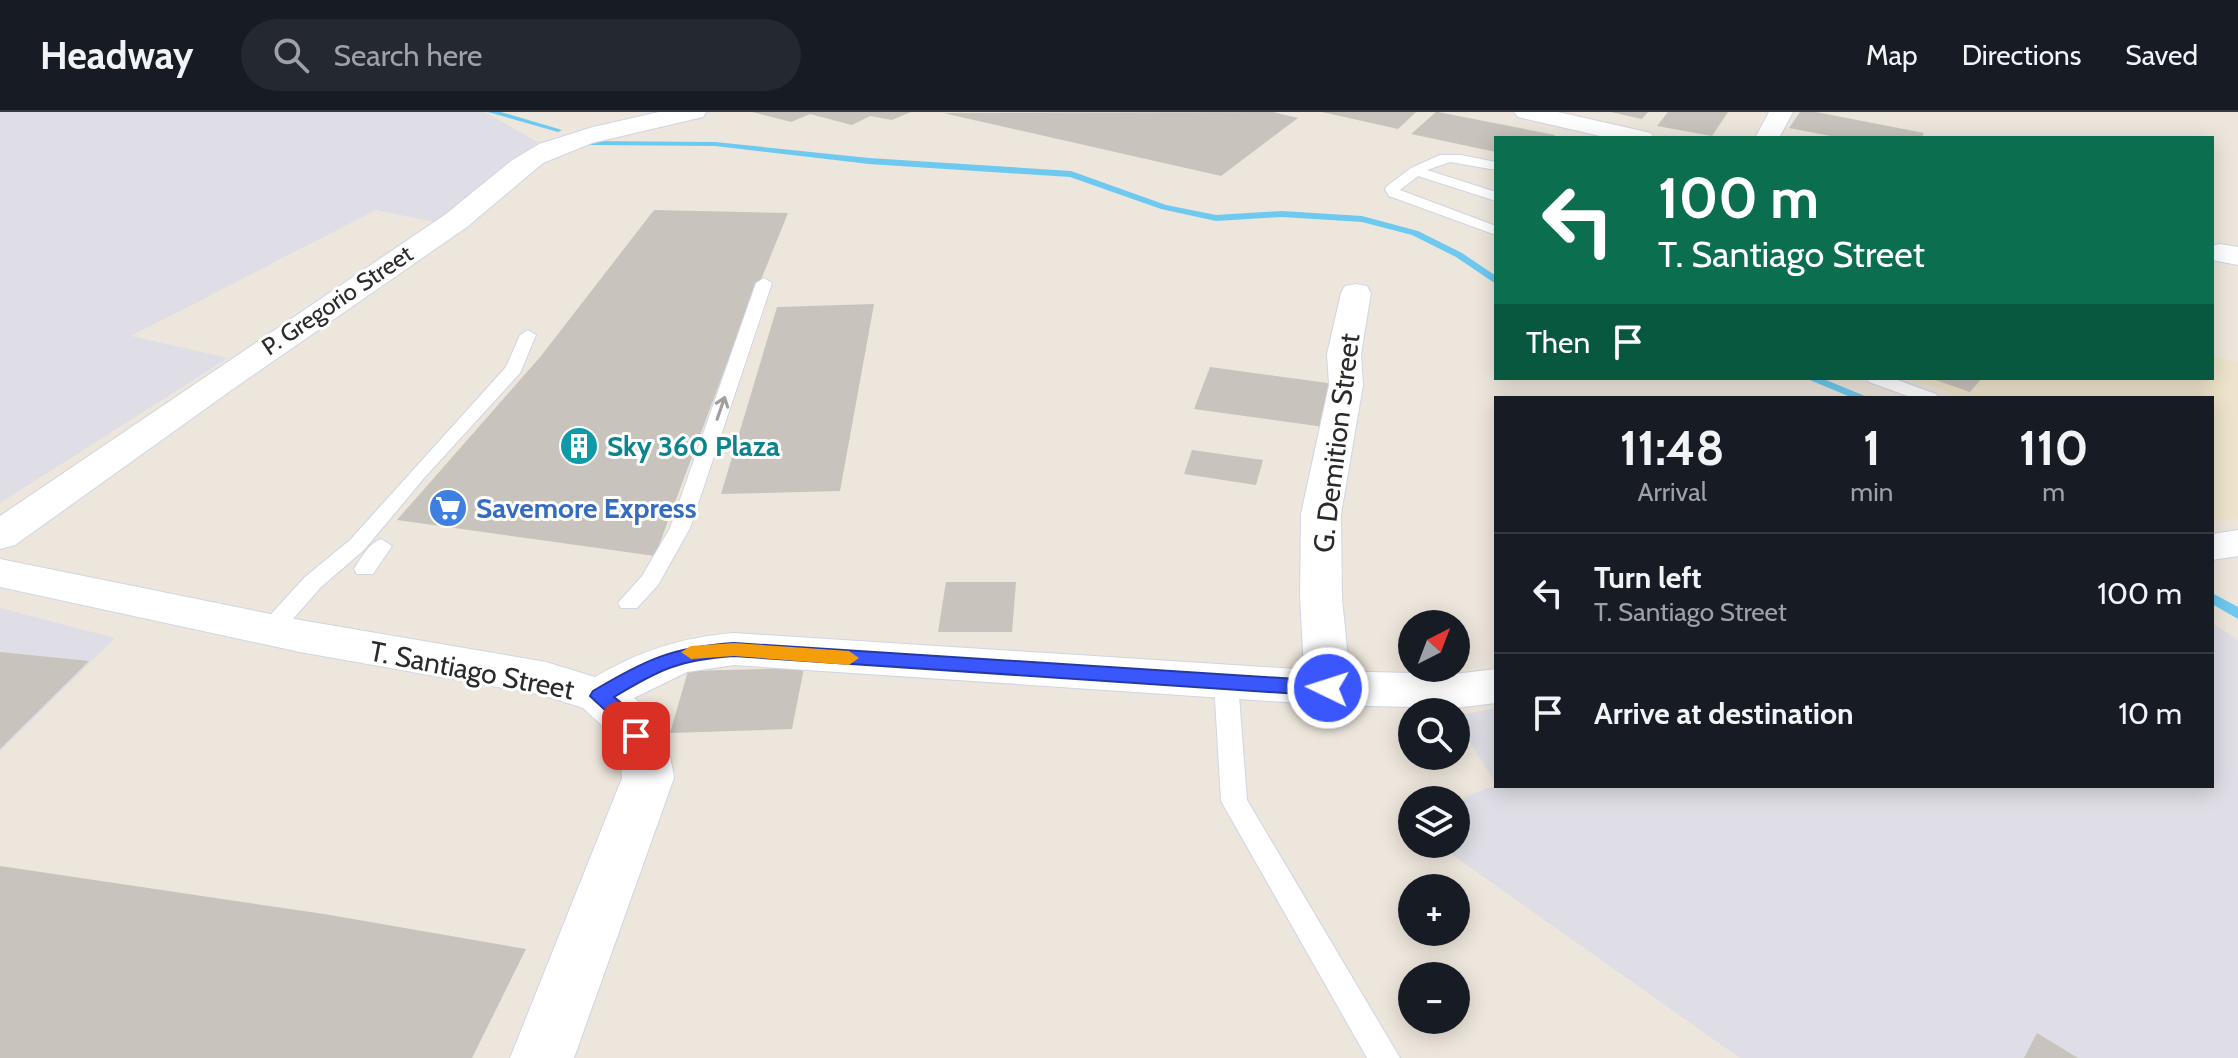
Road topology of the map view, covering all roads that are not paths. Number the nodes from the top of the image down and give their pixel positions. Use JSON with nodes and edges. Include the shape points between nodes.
{"nodes":[{"id":1,"x":694,"y":112,"type":"edge"},
{"id":2,"x":1538,"y":113,"type":"edge"},
{"id":3,"x":1634,"y":136,"type":"edge"},
{"id":4,"x":1494,"y":166,"type":"edge"},
{"id":5,"x":1416,"y":171,"type":"junction"},
{"id":6,"x":1494,"y":196,"type":"edge"},
{"id":7,"x":1494,"y":230,"type":"edge"},
{"id":8,"x":764,"y":283,"type":"dead end"},
{"id":9,"x":1356,"y":293,"type":"dead end"},
{"id":10,"x":528,"y":335,"type":"dead end"},
{"id":11,"x":1880,"y":380,"type":"edge"},
{"id":12,"x":1924,"y":396,"type":"edge"},
{"id":13,"x":0,"y":536,"type":"edge"},
{"id":14,"x":381,"y":546,"type":"dead end"},
{"id":15,"x":365,"y":569,"type":"dead end"},
{"id":16,"x":0,"y":573,"type":"edge"},
{"id":17,"x":629,"y":603,"type":"dead end"},
{"id":18,"x":270,"y":630,"type":"junction"},
{"id":19,"x":1226,"y":682,"type":"junction"},
{"id":20,"x":1494,"y":686,"type":"edge"},
{"id":21,"x":1328,"y":688,"type":"junction"},
{"id":22,"x":600,"y":696,"type":"junction"},
{"id":23,"x":542,"y":1058,"type":"edge"},
{"id":24,"x":1384,"y":1058,"type":"edge"}],
"edges":[{"from":1,"to":13,"type":"street","name":"P. Gregorio Street","via":[[597,135],[533,158],[458,221],[252,357]]},
{"from":2,"to":3,"type":"street"},
{"from":4,"to":5,"type":"lane","via":[[1435,157]]},
{"from":5,"to":6,"type":"lane"},
{"from":5,"to":7,"type":"lane","via":[[1392,189],[1394,193]]},
{"from":17,"to":8,"type":"lane","one_way":true,"via":[[650,580],[680,528]]},
{"from":9,"to":21,"type":"street","name":"G. Demition Street","via":[[1344,354],[1346,385],[1321,514]]},
{"from":10,"to":18,"type":"lane","via":[[514,369],[357,545],[313,582]]},
{"from":11,"to":12,"type":"lane"},
{"from":14,"to":15,"type":"lane"},
{"from":16,"to":18,"type":"street","name":"T. Santiago Street"},
{"from":18,"to":22,"type":"street","name":"T. Santiago Street","via":[[546,679]]},
{"from":19,"to":21,"type":"street"},
{"from":19,"to":22,"type":"street","via":[[734,649],[692,652],[652,665]]},
{"from":19,"to":24,"type":"lane","via":[[1234,801]]},
{"from":20,"to":21,"type":"street","via":[[1455,691]]},
{"from":22,"to":23,"type":"street","name":"T. Santiago Street","via":[[628,720],[645,752],[648,778]]}]}
